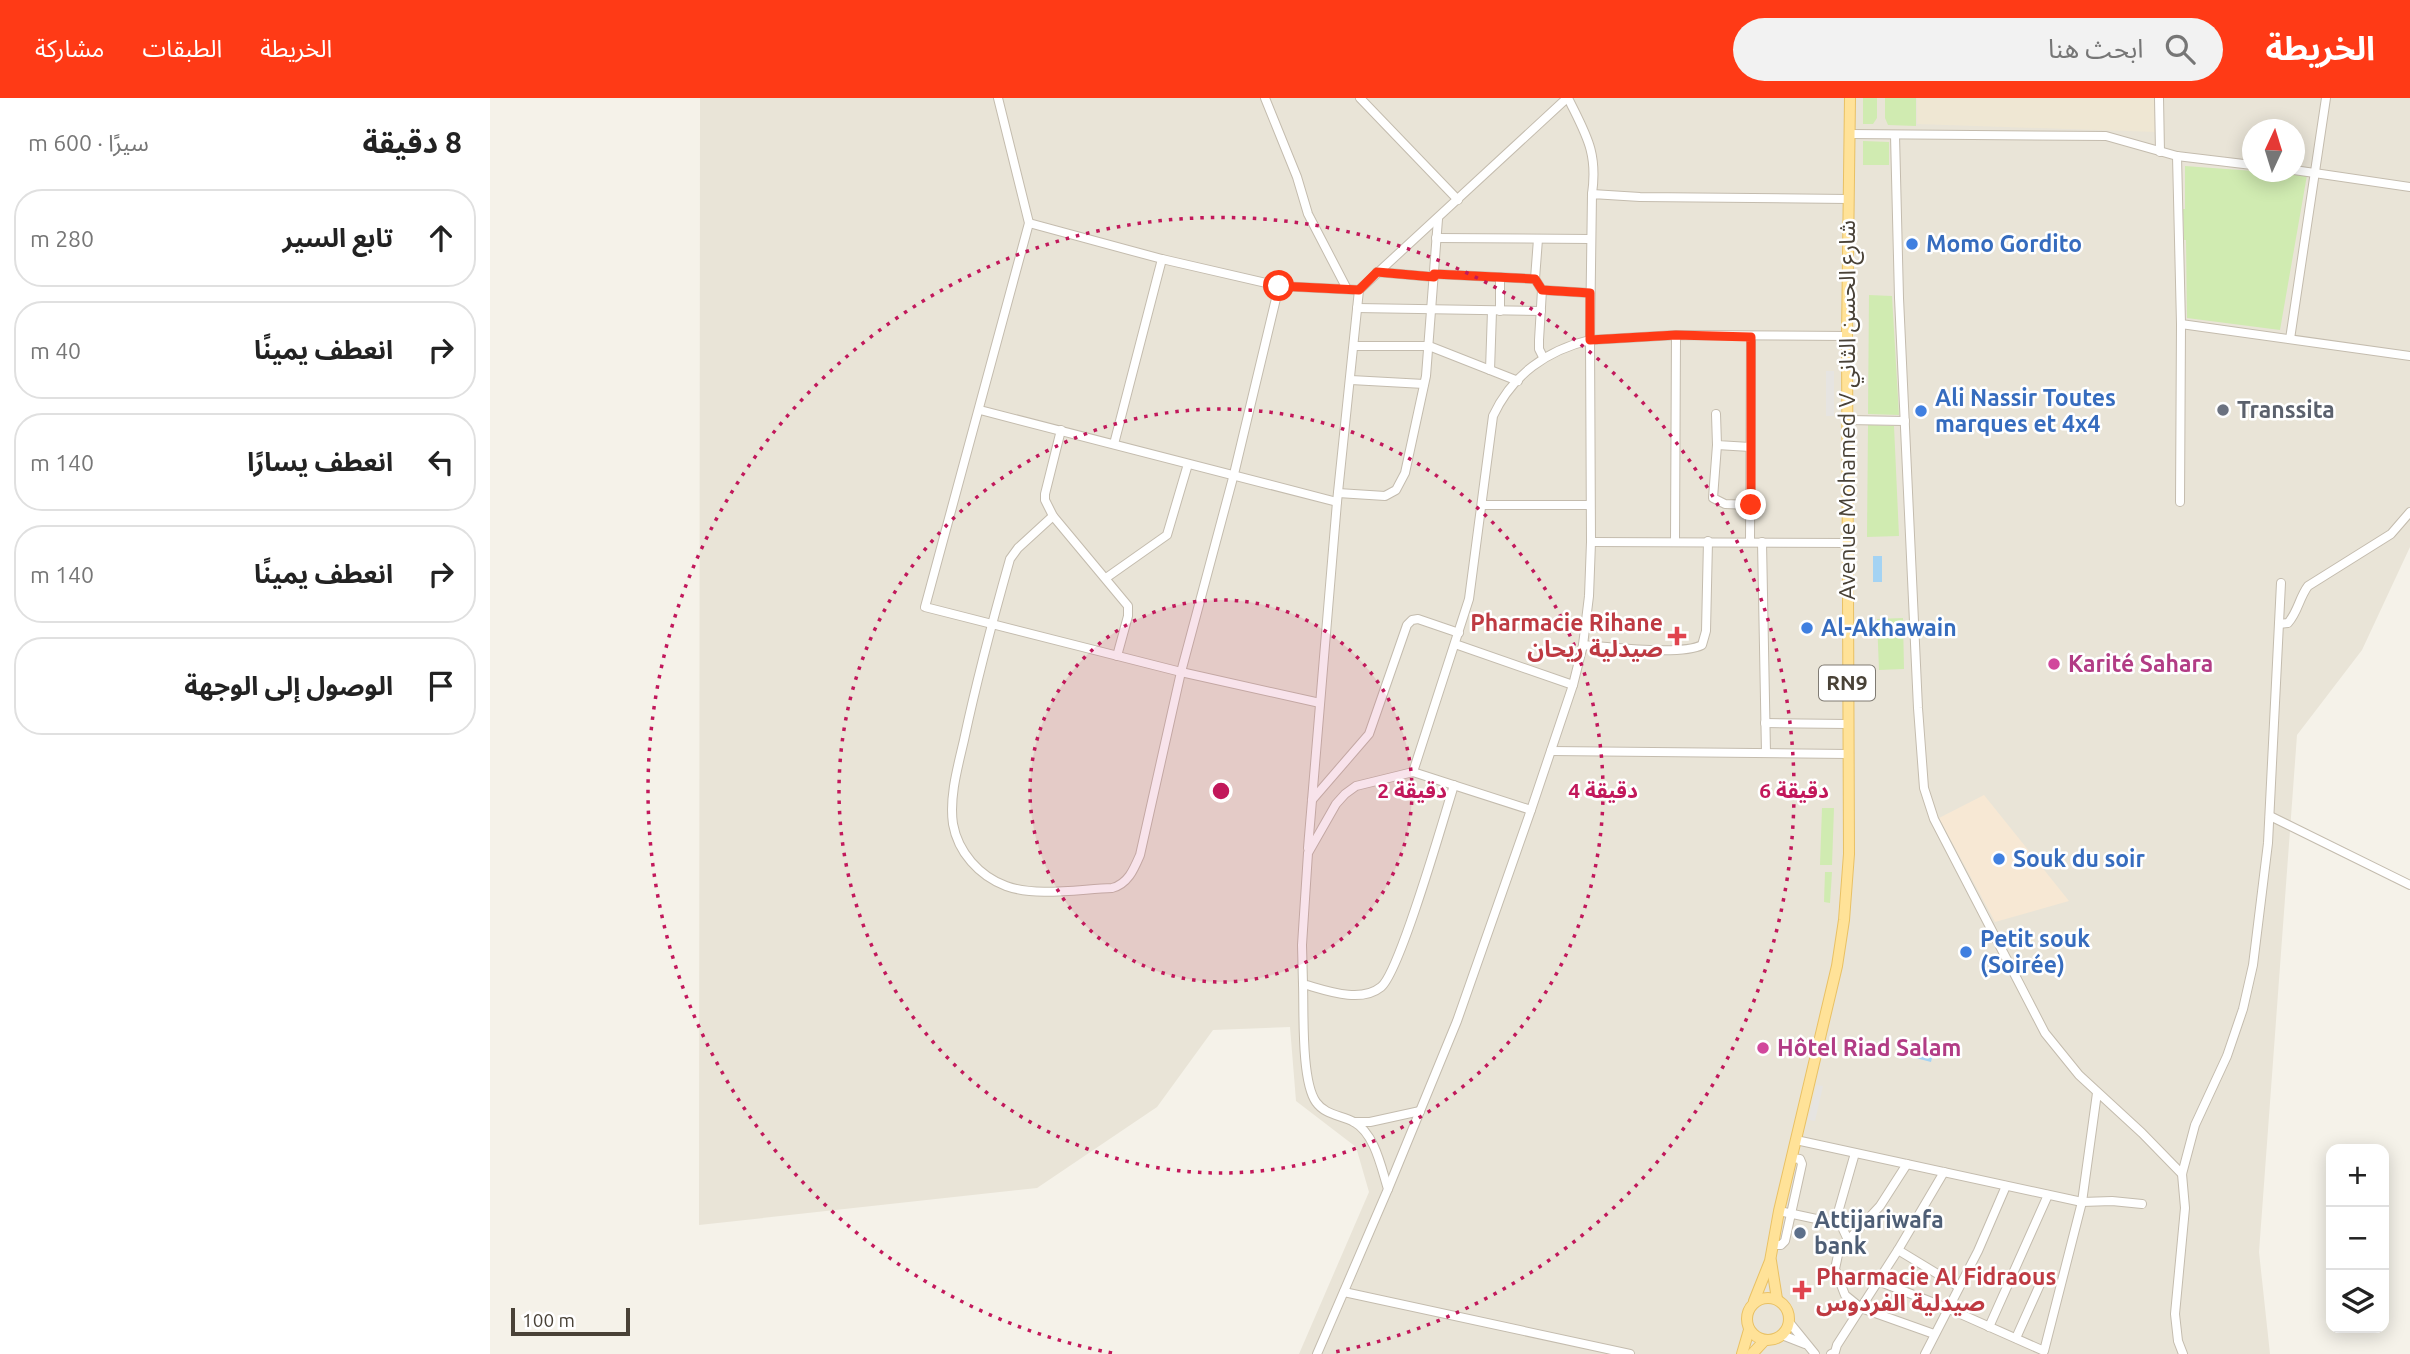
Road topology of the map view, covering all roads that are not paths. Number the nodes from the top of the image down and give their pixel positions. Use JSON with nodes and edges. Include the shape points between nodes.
{"nodes":[{"id":1,"x":998,"y":98,"type":"edge"},
{"id":2,"x":1268,"y":98,"type":"edge"},
{"id":3,"x":1360,"y":98,"type":"edge"},
{"id":4,"x":1567,"y":98,"type":"edge"},
{"id":5,"x":1850,"y":98,"type":"edge"},
{"id":6,"x":2159,"y":98,"type":"edge"},
{"id":7,"x":2326,"y":98,"type":"edge"},
{"id":8,"x":1849,"y":134,"type":"junction"},
{"id":9,"x":1895,"y":135,"type":"junction"},
{"id":10,"x":2160,"y":152,"type":"junction"},
{"id":11,"x":2177,"y":156,"type":"junction"},
{"id":12,"x":2242,"y":164,"type":"edge"},
{"id":13,"x":2305,"y":171,"type":"edge"},
{"id":14,"x":2316,"y":172,"type":"junction"},
{"id":15,"x":2410,"y":187,"type":"edge"},
{"id":16,"x":1592,"y":194,"type":"junction"},
{"id":17,"x":1848,"y":198,"type":"junction"},
{"id":18,"x":1458,"y":200,"type":"junction"},
{"id":19,"x":1438,"y":219,"type":"junction"},
{"id":20,"x":1029,"y":223,"type":"junction"},
{"id":21,"x":1436,"y":238,"type":"junction"},
{"id":22,"x":1538,"y":239,"type":"junction"},
{"id":23,"x":1590,"y":239,"type":"junction"},
{"id":24,"x":1162,"y":259,"type":"junction"},
{"id":25,"x":1377,"y":272,"type":"junction"},
{"id":26,"x":1434,"y":275,"type":"junction"},
{"id":27,"x":1500,"y":277,"type":"junction"},
{"id":28,"x":1535,"y":279,"type":"junction"},
{"id":29,"x":1279,"y":286,"type":"junction"},
{"id":30,"x":1347,"y":289,"type":"junction"},
{"id":31,"x":1359,"y":290,"type":"junction"},
{"id":32,"x":1542,"y":290,"type":"junction"},
{"id":33,"x":1590,"y":293,"type":"junction"},
{"id":34,"x":1357,"y":308,"type":"junction"},
{"id":35,"x":1431,"y":310,"type":"junction"},
{"id":36,"x":1496,"y":311,"type":"junction"},
{"id":37,"x":1541,"y":311,"type":"junction"},
{"id":38,"x":2181,"y":324,"type":"junction"},
{"id":39,"x":1676,"y":335,"type":"junction"},
{"id":40,"x":1847,"y":336,"type":"junction"},
{"id":41,"x":1751,"y":337,"type":"junction"},
{"id":42,"x":2290,"y":339,"type":"junction"},
{"id":43,"x":1590,"y":340,"type":"junction"},
{"id":44,"x":1354,"y":346,"type":"junction"},
{"id":45,"x":1429,"y":346,"type":"junction"},
{"id":46,"x":2410,"y":356,"type":"edge"},
{"id":47,"x":1543,"y":357,"type":"junction"},
{"id":48,"x":1490,"y":370,"type":"junction"},
{"id":49,"x":1350,"y":380,"type":"junction"},
{"id":50,"x":1518,"y":381,"type":"junction"},
{"id":51,"x":1424,"y":384,"type":"junction"},
{"id":52,"x":980,"y":410,"type":"junction"},
{"id":53,"x":1716,"y":414,"type":"dead end"},
{"id":54,"x":1847,"y":420,"type":"junction"},
{"id":55,"x":1905,"y":421,"type":"junction"},
{"id":56,"x":1061,"y":430,"type":"junction"},
{"id":57,"x":1114,"y":444,"type":"junction"},
{"id":58,"x":1717,"y":445,"type":"junction"},
{"id":59,"x":1750,"y":447,"type":"junction"},
{"id":60,"x":1188,"y":464,"type":"junction"},
{"id":61,"x":1234,"y":474,"type":"junction"},
{"id":62,"x":1338,"y":493,"type":"junction"},
{"id":63,"x":1337,"y":502,"type":"junction"},
{"id":64,"x":2180,"y":502,"type":"dead end"},
{"id":65,"x":1482,"y":505,"type":"junction"},
{"id":66,"x":1590,"y":505,"type":"junction"},
{"id":67,"x":1751,"y":505,"type":"junction"},
{"id":68,"x":2410,"y":512,"type":"edge"},
{"id":69,"x":1054,"y":516,"type":"junction"},
{"id":70,"x":1675,"y":541,"type":"junction"},
{"id":71,"x":1708,"y":541,"type":"junction"},
{"id":72,"x":1591,"y":542,"type":"junction"},
{"id":73,"x":1750,"y":542,"type":"junction"},
{"id":74,"x":1762,"y":542,"type":"junction"},
{"id":75,"x":1847,"y":543,"type":"junction"},
{"id":76,"x":1106,"y":578,"type":"junction"},
{"id":77,"x":2281,"y":583,"type":"dead end"},
{"id":78,"x":2279,"y":624,"type":"junction"},
{"id":79,"x":991,"y":625,"type":"junction"},
{"id":80,"x":1459,"y":633,"type":"junction"},
{"id":81,"x":1455,"y":644,"type":"junction"},
{"id":82,"x":1583,"y":645,"type":"junction"},
{"id":83,"x":1117,"y":656,"type":"junction"},
{"id":84,"x":1181,"y":672,"type":"junction"},
{"id":85,"x":1573,"y":685,"type":"junction"},
{"id":86,"x":1320,"y":703,"type":"junction"},
{"id":87,"x":1765,"y":723,"type":"junction"},
{"id":88,"x":1847,"y":724,"type":"junction"},
{"id":89,"x":1551,"y":751,"type":"junction"},
{"id":90,"x":1766,"y":752,"type":"junction"},
{"id":91,"x":1848,"y":754,"type":"junction"},
{"id":92,"x":1413,"y":772,"type":"junction"},
{"id":93,"x":1454,"y":785,"type":"junction"},
{"id":94,"x":1312,"y":800,"type":"junction"},
{"id":95,"x":1531,"y":810,"type":"junction"},
{"id":96,"x":2270,"y":816,"type":"junction"},
{"id":97,"x":1308,"y":853,"type":"junction"},
{"id":98,"x":2410,"y":885,"type":"edge"},
{"id":99,"x":1303,"y":984,"type":"junction"},
{"id":100,"x":2098,"y":1093,"type":"junction"},
{"id":101,"x":1420,"y":1111,"type":"junction"},
{"id":102,"x":1354,"y":1122,"type":"junction"},
{"id":103,"x":1796,"y":1140,"type":"junction"},
{"id":104,"x":1855,"y":1153,"type":"junction"},
{"id":105,"x":1791,"y":1158,"type":"junction"},
{"id":106,"x":1907,"y":1164,"type":"junction"},
{"id":107,"x":1944,"y":1172,"type":"junction"},
{"id":108,"x":2182,"y":1174,"type":"junction"},
{"id":109,"x":2006,"y":1186,"type":"junction"},
{"id":110,"x":1388,"y":1189,"type":"junction"},
{"id":111,"x":2048,"y":1195,"type":"junction"},
{"id":112,"x":2082,"y":1202,"type":"junction"},
{"id":113,"x":2142,"y":1204,"type":"dead end"},
{"id":114,"x":1779,"y":1211,"type":"junction"},
{"id":115,"x":1791,"y":1214,"type":"junction"},
{"id":116,"x":1835,"y":1223,"type":"junction"},
{"id":117,"x":1847,"y":1240,"type":"junction"},
{"id":118,"x":1773,"y":1245,"type":"junction"},
{"id":119,"x":1898,"y":1250,"type":"junction"},
{"id":120,"x":1770,"y":1261,"type":"junction"},
{"id":121,"x":2042,"y":1280,"type":"dead end"},
{"id":122,"x":1878,"y":1281,"type":"junction"},
{"id":123,"x":1959,"y":1287,"type":"junction"},
{"id":124,"x":1344,"y":1292,"type":"junction"},
{"id":125,"x":1777,"y":1299,"type":"junction"},
{"id":126,"x":1755,"y":1301,"type":"junction"},
{"id":127,"x":1861,"y":1308,"type":"junction"},
{"id":128,"x":1947,"y":1308,"type":"junction"},
{"id":129,"x":1789,"y":1322,"type":"junction"},
{"id":130,"x":1989,"y":1327,"type":"junction"},
{"id":131,"x":1749,"y":1329,"type":"junction"},
{"id":132,"x":1934,"y":1334,"type":"junction"},
{"id":133,"x":1782,"y":1335,"type":"junction"},
{"id":134,"x":2015,"y":1338,"type":"junction"},
{"id":135,"x":1765,"y":1340,"type":"junction"},
{"id":136,"x":1807,"y":1346,"type":"junction"},
{"id":137,"x":1836,"y":1353,"type":"edge"},
{"id":138,"x":1317,"y":1354,"type":"edge"},
{"id":139,"x":1630,"y":1354,"type":"edge"},
{"id":140,"x":1742,"y":1354,"type":"edge"},
{"id":141,"x":1752,"y":1354,"type":"edge"},
{"id":142,"x":1815,"y":1354,"type":"edge"},
{"id":143,"x":1924,"y":1354,"type":"edge"},
{"id":144,"x":2183,"y":1354,"type":"edge"}],
"edges":[{"from":1,"to":20,"type":"street"},
{"from":2,"to":30,"type":"street","via":[[1308,214]]},
{"from":3,"to":18,"type":"street"},
{"from":4,"to":16,"type":"street","via":[[1593,155]]},
{"from":4,"to":18,"type":"street"},
{"from":5,"to":8,"type":"main road","name":"Avenue Mohamed V شارع الحسن الثاني","number":"RN9"},
{"from":6,"to":10,"type":"street"},
{"from":7,"to":14,"type":"street"},
{"from":8,"to":9,"type":"street"},
{"from":8,"to":17,"type":"main road","name":"Avenue Mohamed V شارع الحسن الثاني","number":"RN9"},
{"from":9,"to":10,"type":"street","via":[[2106,136]]},
{"from":9,"to":55,"type":"street"},
{"from":10,"to":11,"type":"street"},
{"from":11,"to":12,"type":"street"},
{"from":11,"to":38,"type":"street"},
{"from":13,"to":14,"type":"street"},
{"from":14,"to":15,"type":"street"},
{"from":14,"to":42,"type":"street"},
{"from":16,"to":17,"type":"street"},
{"from":16,"to":23,"type":"street"},
{"from":17,"to":40,"type":"main road","name":"Avenue Mohamed V شارع الحسن الثاني","number":"RN9"},
{"from":18,"to":19,"type":"street"},
{"from":19,"to":21,"type":"street"},
{"from":19,"to":25,"type":"street"},
{"from":20,"to":24,"type":"street"},
{"from":20,"to":52,"type":"street"},
{"from":21,"to":22,"type":"street"},
{"from":21,"to":26,"type":"street"},
{"from":22,"to":23,"type":"street"},
{"from":22,"to":28,"type":"street"},
{"from":23,"to":33,"type":"street"},
{"from":24,"to":29,"type":"street"},
{"from":24,"to":57,"type":"street"},
{"from":25,"to":26,"type":"street"},
{"from":25,"to":31,"type":"street"},
{"from":26,"to":27,"type":"street"},
{"from":26,"to":35,"type":"street"},
{"from":27,"to":28,"type":"street"},
{"from":27,"to":36,"type":"street"},
{"from":28,"to":32,"type":"street"},
{"from":29,"to":30,"type":"street"},
{"from":29,"to":61,"type":"street"},
{"from":30,"to":31,"type":"street"},
{"from":31,"to":34,"type":"street"},
{"from":32,"to":33,"type":"street"},
{"from":32,"to":37,"type":"street"},
{"from":33,"to":43,"type":"street"},
{"from":34,"to":35,"type":"street"},
{"from":34,"to":44,"type":"street"},
{"from":35,"to":36,"type":"street"},
{"from":35,"to":45,"type":"street"},
{"from":36,"to":37,"type":"street"},
{"from":36,"to":48,"type":"street"},
{"from":37,"to":47,"type":"street","via":[[1539,349]]},
{"from":38,"to":42,"type":"street"},
{"from":38,"to":64,"type":"street"},
{"from":39,"to":41,"type":"street"},
{"from":39,"to":43,"type":"street"},
{"from":39,"to":70,"type":"street"},
{"from":40,"to":41,"type":"street"},
{"from":40,"to":54,"type":"main road","name":"Avenue Mohamed V شارع الحسن الثاني","number":"RN9"},
{"from":41,"to":59,"type":"street"},
{"from":42,"to":46,"type":"street"},
{"from":43,"to":47,"type":"street"},
{"from":43,"to":66,"type":"street"},
{"from":44,"to":45,"type":"street"},
{"from":44,"to":49,"type":"street"},
{"from":45,"to":48,"type":"street"},
{"from":45,"to":51,"type":"street"},
{"from":47,"to":50,"type":"street"},
{"from":48,"to":50,"type":"street"},
{"from":49,"to":51,"type":"street"},
{"from":49,"to":62,"type":"street"},
{"from":50,"to":65,"type":"street","via":[[1493,416]]},
{"from":51,"to":62,"type":"street","via":[[1400,485],[1385,496]]},
{"from":52,"to":56,"type":"street"},
{"from":52,"to":79,"type":"street","via":[[925,607]]},
{"from":53,"to":58,"type":"street"},
{"from":54,"to":55,"type":"street"},
{"from":54,"to":75,"type":"main road","name":"Avenue Mohamed V شارع الحسن الثاني","number":"RN9"},
{"from":55,"to":100,"type":"street","via":[[1918,708],[1928,805],[2045,1033]]},
{"from":56,"to":57,"type":"street"},
{"from":56,"to":69,"type":"street","via":[[1045,494]]},
{"from":57,"to":60,"type":"street"},
{"from":58,"to":59,"type":"street"},
{"from":58,"to":67,"type":"street","via":[[1713,498],[1725,504]]},
{"from":59,"to":67,"type":"street"},
{"from":60,"to":61,"type":"street"},
{"from":60,"to":76,"type":"street","via":[[1167,535]]},
{"from":61,"to":63,"type":"street"},
{"from":61,"to":84,"type":"street"},
{"from":62,"to":63,"type":"street"},
{"from":63,"to":86,"type":"street"},
{"from":65,"to":66,"type":"street"},
{"from":65,"to":80,"type":"street","via":[[1472,585]]},
{"from":66,"to":72,"type":"street"},
{"from":67,"to":73,"type":"street"},
{"from":68,"to":78,"type":"street","via":[[2391,534],[2308,586],[2292,618]]},
{"from":69,"to":76,"type":"street"},
{"from":69,"to":79,"type":"street","via":[[1010,559]]},
{"from":70,"to":71,"type":"street"},
{"from":70,"to":72,"type":"street"},
{"from":71,"to":73,"type":"street"},
{"from":71,"to":82,"type":"street","via":[[1702,645],[1632,649]]},
{"from":72,"to":82,"type":"street"},
{"from":73,"to":74,"type":"street"},
{"from":74,"to":75,"type":"street"},
{"from":74,"to":87,"type":"street"},
{"from":75,"to":88,"type":"main road","name":"Avenue Mohamed V شارع الحسن الثاني","number":"RN9"},
{"from":76,"to":83,"type":"street","via":[[1129,610]]},
{"from":77,"to":78,"type":"street"},
{"from":78,"to":96,"type":"street"},
{"from":79,"to":83,"type":"street"},
{"from":79,"to":84,"type":"street","via":[[956,773],[953,822],[970,863],[1006,886],[1035,891],[1112,888],[1128,878],[1140,855]]},
{"from":80,"to":81,"type":"street"},
{"from":80,"to":94,"type":"street","via":[[1418,619],[1407,625],[1369,734]]},
{"from":81,"to":85,"type":"street"},
{"from":81,"to":92,"type":"street"},
{"from":82,"to":85,"type":"street"},
{"from":83,"to":84,"type":"street"},
{"from":84,"to":86,"type":"street"},
{"from":85,"to":89,"type":"street"},
{"from":86,"to":94,"type":"street"},
{"from":87,"to":88,"type":"street"},
{"from":87,"to":90,"type":"street"},
{"from":88,"to":91,"type":"main road","name":"Avenue Mohamed V شارع الحسن الثاني","number":"RN9"},
{"from":89,"to":90,"type":"street"},
{"from":89,"to":95,"type":"street"},
{"from":90,"to":91,"type":"street"},
{"from":91,"to":103,"type":"main road","name":"Avenue Mohamed V شارع الحسن الثاني","number":"RN9","via":[[1844,920]]},
{"from":92,"to":93,"type":"street"},
{"from":92,"to":97,"type":"street","via":[[1356,786],[1345,794]]},
{"from":93,"to":95,"type":"street"},
{"from":93,"to":99,"type":"street","via":[[1410,922],[1383,986],[1366,994],[1349,994]]},
{"from":94,"to":97,"type":"street"},
{"from":95,"to":101,"type":"street","via":[[1457,1021]]},
{"from":96,"to":98,"type":"street"},
{"from":96,"to":108,"type":"street","via":[[2259,929],[2243,1009],[2195,1125]]},
{"from":97,"to":99,"type":"street"},
{"from":99,"to":102,"type":"street","via":[[1309,1087],[1317,1105]]},
{"from":100,"to":108,"type":"street"},
{"from":100,"to":112,"type":"street"},
{"from":101,"to":102,"type":"street"},
{"from":101,"to":110,"type":"street"},
{"from":102,"to":110,"type":"street","via":[[1372,1144]]},
{"from":103,"to":104,"type":"street"},
{"from":103,"to":105,"type":"main road","name":"Avenue Mohamed V شارع الحسن الثاني","number":"RN9"},
{"from":104,"to":106,"type":"street"},
{"from":104,"to":116,"type":"street"},
{"from":105,"to":114,"type":"main road","name":"Avenue Mohamed V شارع الحسن الثاني","number":"RN9"},
{"from":105,"to":115,"type":"street","via":[[1802,1164]]},
{"from":106,"to":107,"type":"street"},
{"from":106,"to":117,"type":"street","via":[[1880,1206]]},
{"from":107,"to":109,"type":"street"},
{"from":107,"to":119,"type":"street"},
{"from":108,"to":144,"type":"street","via":[[2185,1208],[2175,1314]]},
{"from":109,"to":111,"type":"street"},
{"from":109,"to":123,"type":"street"},
{"from":110,"to":124,"type":"street"},
{"from":111,"to":112,"type":"street"},
{"from":111,"to":130,"type":"street"},
{"from":112,"to":113,"type":"street"},
{"from":112,"to":134,"type":"street","via":[[2043,1351]]},
{"from":114,"to":115,"type":"street"},
{"from":114,"to":118,"type":"main road","name":"Avenue Mohamed V شارع الحسن الثاني","number":"RN9"},
{"from":115,"to":116,"type":"street"},
{"from":115,"to":118,"type":"street","via":[[1784,1243]]},
{"from":116,"to":117,"type":"street"},
{"from":117,"to":127,"type":"street","via":[[1839,1250],[1835,1269],[1845,1295]]},
{"from":118,"to":120,"type":"main road","name":"Avenue Mohamed V شارع الحسن الثاني","number":"RN9"},
{"from":119,"to":122,"type":"street"},
{"from":119,"to":123,"type":"street"},
{"from":120,"to":125,"type":"main road","name":"Avenue Mohamed V شارع الحسن الثاني","number":"RN9"},
{"from":120,"to":126,"type":"main road","name":"Avenue Mohamed V شارع الحسن الثاني","number":"RN9"},
{"from":121,"to":134,"type":"street"},
{"from":122,"to":127,"type":"street"},
{"from":122,"to":128,"type":"street"},
{"from":123,"to":128,"type":"street"},
{"from":124,"to":138,"type":"street"},
{"from":124,"to":139,"type":"street"},
{"from":125,"to":126,"type":"main road"},
{"from":125,"to":129,"type":"main road","name":"Avenue Mohamed V شارع الحسن الثاني","number":"RN9","via":[[1787,1309]]},
{"from":126,"to":131,"type":"main road","name":"Avenue Mohamed V شارع الحسن الثاني","number":"RN9","via":[[1746,1317]]},
{"from":127,"to":132,"type":"street"},
{"from":127,"to":137,"type":"street"},
{"from":128,"to":130,"type":"street"},
{"from":128,"to":132,"type":"street"},
{"from":129,"to":133,"type":"main road"},
{"from":129,"to":136,"type":"street"},
{"from":130,"to":134,"type":"street"},
{"from":131,"to":135,"type":"main road"},
{"from":131,"to":140,"type":"main road","name":"Avenue Mohamed V شارع الحسن الثاني","number":"RN9"},
{"from":132,"to":143,"type":"street"},
{"from":133,"to":135,"type":"main road"},
{"from":133,"to":136,"type":"street"},
{"from":135,"to":141,"type":"main road"},
{"from":136,"to":142,"type":"street"}]}
